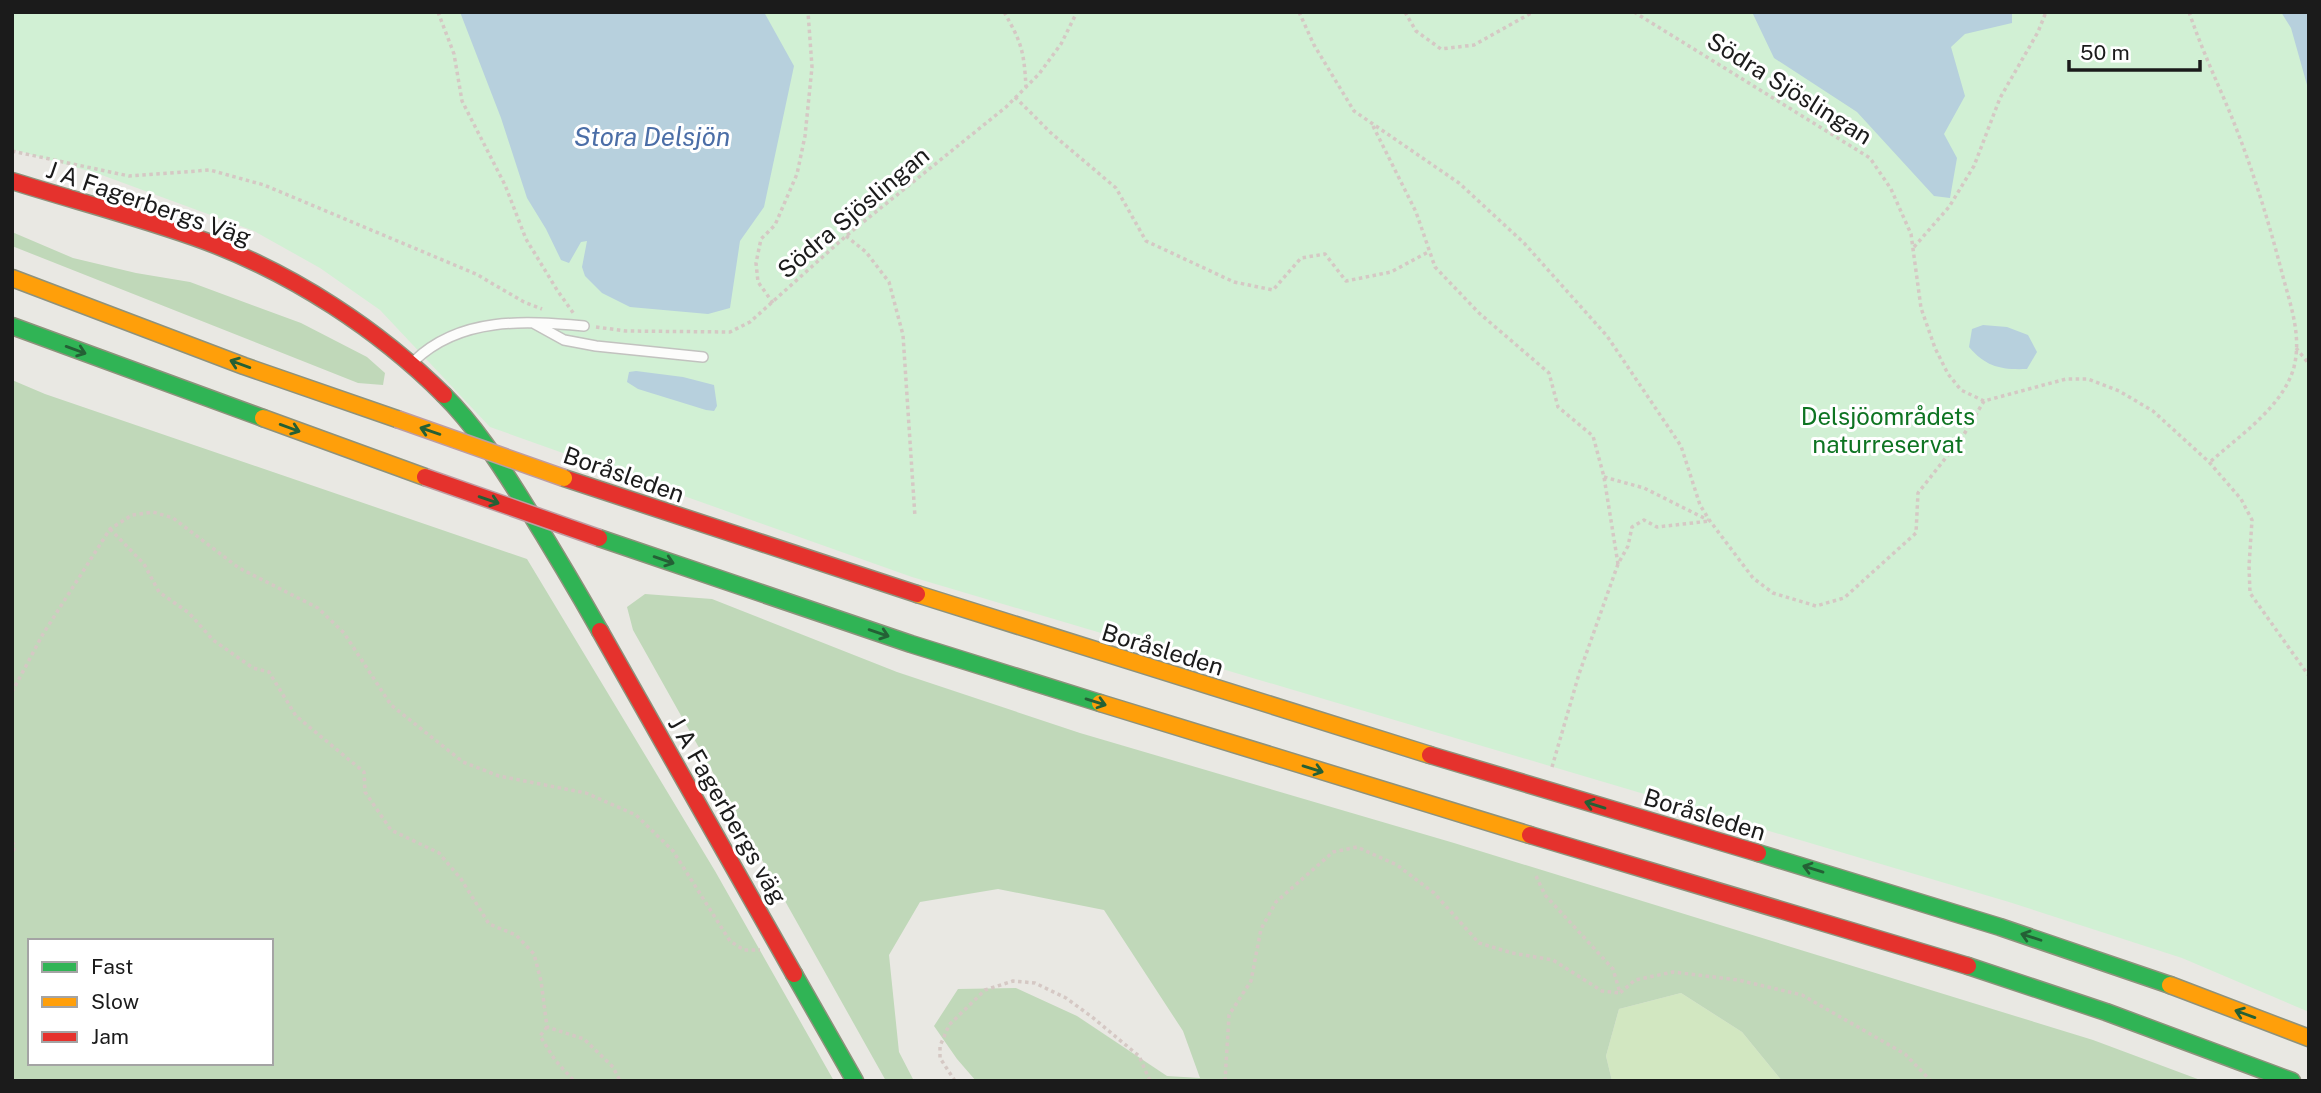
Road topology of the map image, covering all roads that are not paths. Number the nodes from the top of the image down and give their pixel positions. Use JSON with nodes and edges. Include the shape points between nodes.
{"nodes":[{"id":1,"x":12,"y":181,"type":"edge"},
{"id":2,"x":12,"y":278,"type":"edge"},
{"id":3,"x":529,"y":321,"type":"junction"},
{"id":4,"x":12,"y":326,"type":"edge"},
{"id":5,"x":584,"y":326,"type":"road end"},
{"id":6,"x":702,"y":357,"type":"dead end"},
{"id":7,"x":412,"y":363,"type":"junction"},
{"id":8,"x":561,"y":562,"type":"joint"},
{"id":9,"x":2309,"y":1038,"type":"edge"},
{"id":10,"x":855,"y":1081,"type":"edge"},
{"id":11,"x":2292,"y":1081,"type":"edge"}],
"edges":[{"from":1,"to":7,"type":"main road","name":"J A Fagerbergs Väg","via":[[205,241],[275,272],[339,310]]},
{"from":9,"to":2,"type":"main road","name":"Boråsleden","one_way":true,"bridge":true,"via":[[2123,968],[1940,907],[1471,768],[925,598],[244,366]]},
{"from":3,"to":5,"type":"lane"},
{"from":3,"to":6,"type":"lane","via":[[564,340]]},
{"from":3,"to":7,"type":"lane","via":[[465,329]]},
{"from":4,"to":11,"type":"main road","one_way":true,"bridge":true,"via":[[425,477],[911,644],[1443,809],[1925,951]]},
{"from":7,"to":8,"type":"main road","name":"J A Fagerbergs Väg","via":[[463,414]]},
{"from":8,"to":10,"type":"main road","name":"J A Fagerbergs väg"}]}
